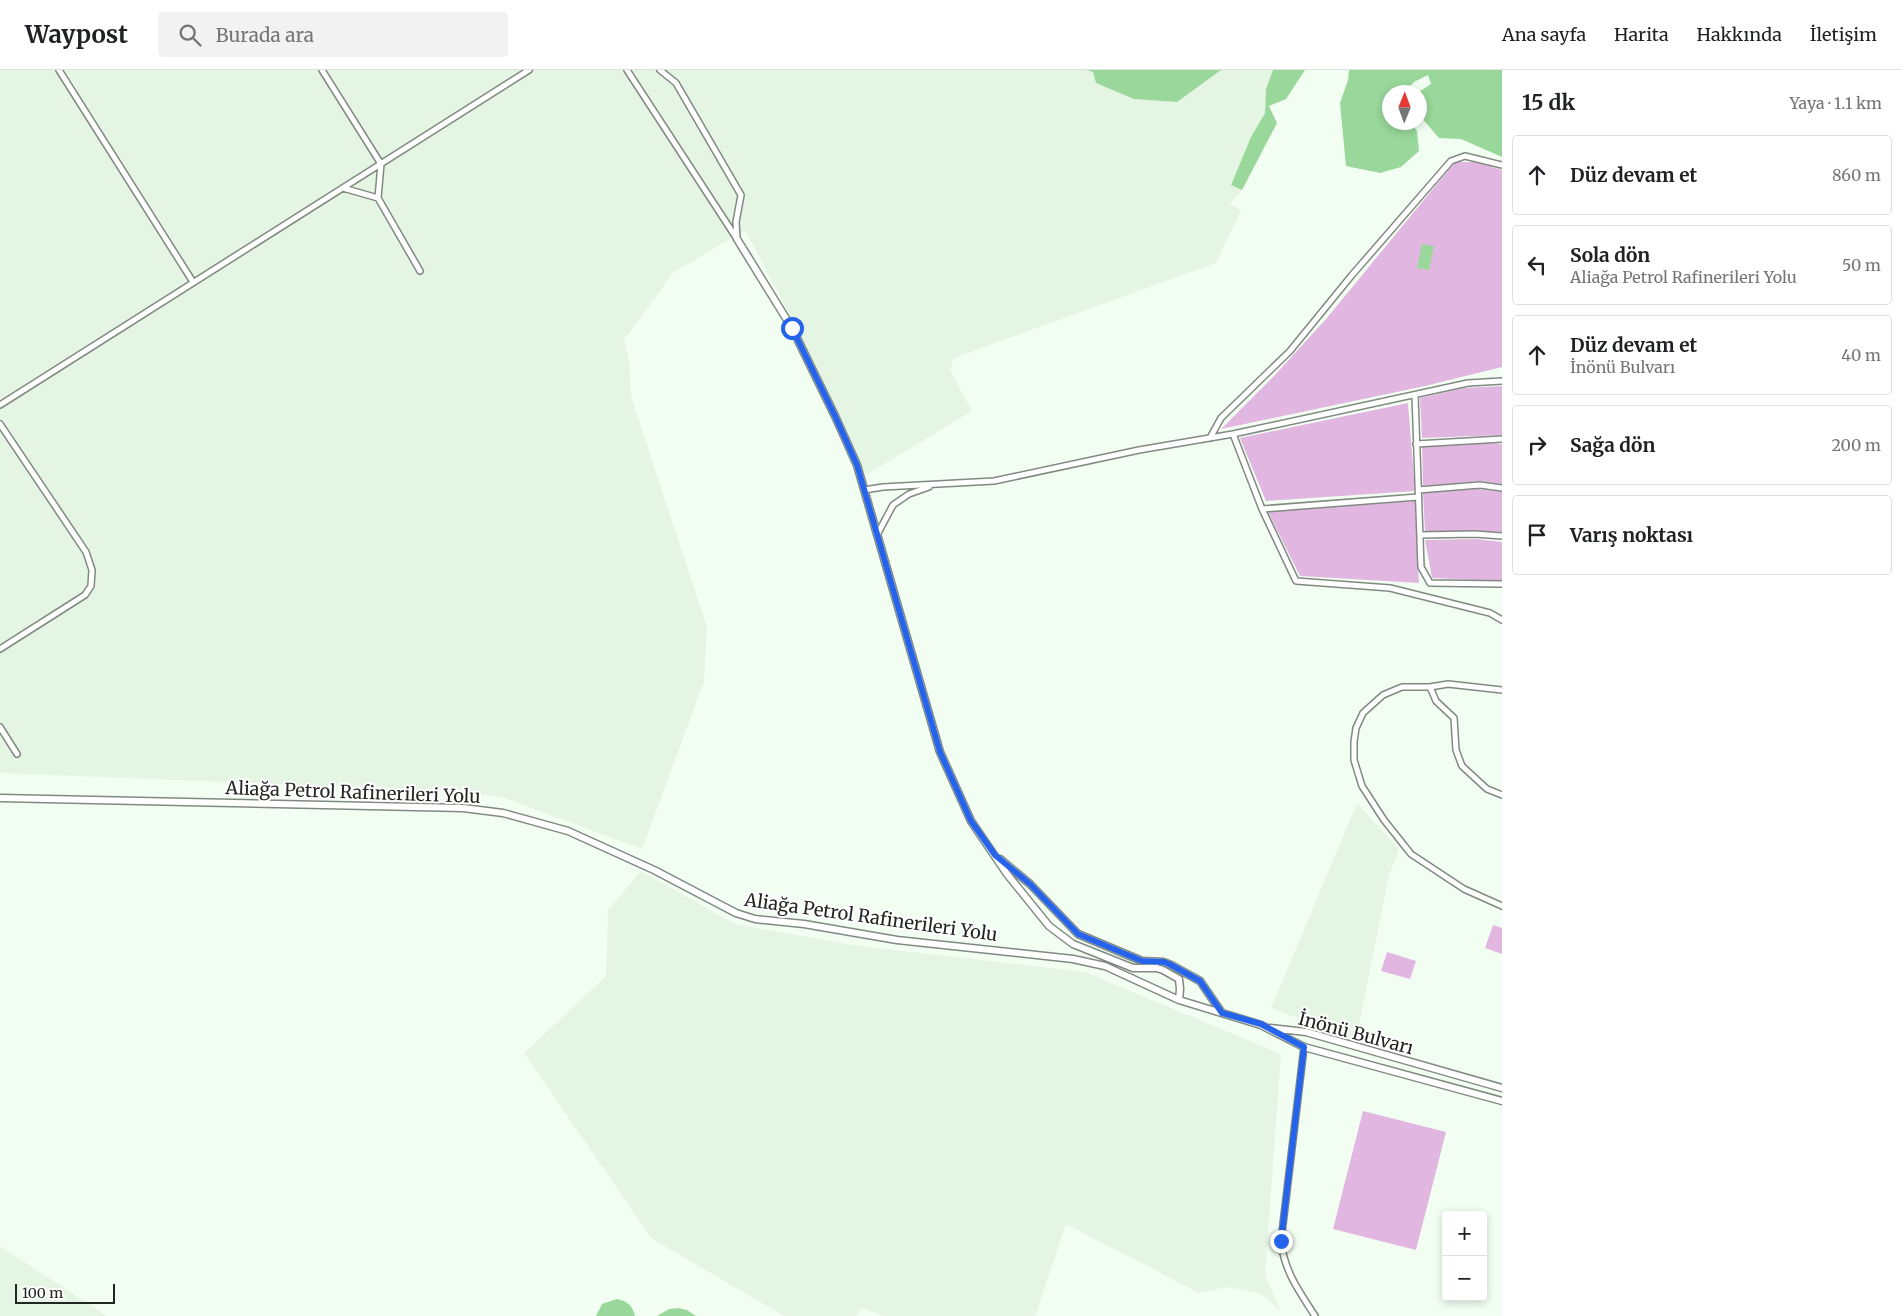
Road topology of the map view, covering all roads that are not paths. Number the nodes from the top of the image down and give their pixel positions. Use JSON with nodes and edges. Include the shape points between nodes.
{"nodes":[{"id":1,"x":59,"y":70,"type":"edge"},
{"id":2,"x":322,"y":70,"type":"edge"},
{"id":3,"x":530,"y":70,"type":"edge"},
{"id":4,"x":627,"y":70,"type":"edge"},
{"id":5,"x":660,"y":70,"type":"edge"},
{"id":6,"x":382,"y":164,"type":"junction"},
{"id":7,"x":1502,"y":165,"type":"edge"},
{"id":8,"x":343,"y":188,"type":"junction"},
{"id":9,"x":378,"y":198,"type":"junction"},
{"id":10,"x":737,"y":239,"type":"junction"},
{"id":11,"x":420,"y":271,"type":"dead end"},
{"id":12,"x":193,"y":282,"type":"junction"},
{"id":13,"x":1502,"y":381,"type":"edge"},
{"id":14,"x":1415,"y":395,"type":"junction"},
{"id":15,"x":0,"y":404,"type":"edge"},
{"id":16,"x":0,"y":424,"type":"edge"},
{"id":17,"x":1233,"y":434,"type":"junction"},
{"id":18,"x":1210,"y":438,"type":"junction"},
{"id":19,"x":1502,"y":439,"type":"edge"},
{"id":20,"x":1416,"y":444,"type":"junction"},
{"id":21,"x":934,"y":485,"type":"junction"},
{"id":22,"x":1502,"y":488,"type":"edge"},
{"id":23,"x":864,"y":490,"type":"junction"},
{"id":24,"x":1418,"y":490,"type":"junction"},
{"id":25,"x":1418,"y":496,"type":"junction"},
{"id":26,"x":1262,"y":508,"type":"junction"},
{"id":27,"x":877,"y":535,"type":"junction"},
{"id":28,"x":1420,"y":535,"type":"junction"},
{"id":29,"x":1502,"y":536,"type":"edge"},
{"id":30,"x":1502,"y":584,"type":"edge"},
{"id":31,"x":1502,"y":620,"type":"edge"},
{"id":32,"x":0,"y":649,"type":"edge"},
{"id":33,"x":1430,"y":687,"type":"junction"},
{"id":34,"x":1502,"y":690,"type":"edge"},
{"id":35,"x":0,"y":727,"type":"edge"},
{"id":36,"x":17,"y":754,"type":"dead end"},
{"id":37,"x":1502,"y":795,"type":"edge"},
{"id":38,"x":0,"y":798,"type":"edge"},
{"id":39,"x":995,"y":855,"type":"junction"},
{"id":40,"x":1502,"y":906,"type":"edge"},
{"id":41,"x":1091,"y":940,"type":"junction"},
{"id":42,"x":1107,"y":946,"type":"junction"},
{"id":43,"x":1087,"y":949,"type":"junction"},
{"id":44,"x":1123,"y":953,"type":"junction"},
{"id":45,"x":1102,"y":955,"type":"junction"},
{"id":46,"x":1119,"y":962,"type":"junction"},
{"id":47,"x":1179,"y":1000,"type":"junction"},
{"id":48,"x":1222,"y":1013,"type":"junction"},
{"id":49,"x":1267,"y":1027,"type":"junction"},
{"id":50,"x":1304,"y":1047,"type":"junction"},
{"id":51,"x":1502,"y":1088,"type":"edge"},
{"id":52,"x":1502,"y":1101,"type":"edge"},
{"id":53,"x":1315,"y":1316,"type":"edge"}],
"edges":[{"from":1,"to":12,"type":"street"},
{"from":2,"to":6,"type":"street"},
{"from":3,"to":6,"type":"street"},
{"from":4,"to":10,"type":"street"},
{"from":5,"to":10,"type":"street","via":[[676,83],[741,195],[736,222]]},
{"from":6,"to":8,"type":"street"},
{"from":6,"to":9,"type":"street"},
{"from":7,"to":18,"type":"street","via":[[1465,156],[1451,161],[1290,351],[1221,418]]},
{"from":8,"to":9,"type":"street"},
{"from":8,"to":12,"type":"street"},
{"from":9,"to":11,"type":"street"},
{"from":10,"to":23,"type":"street","via":[[792,328],[844,435]]},
{"from":12,"to":15,"type":"street"},
{"from":13,"to":14,"type":"street","via":[[1468,383]]},
{"from":14,"to":17,"type":"street"},
{"from":14,"to":20,"type":"street"},
{"from":16,"to":32,"type":"street","via":[[81,544],[92,570],[91,586],[86,595]]},
{"from":17,"to":18,"type":"street"},
{"from":17,"to":26,"type":"street"},
{"from":18,"to":21,"type":"street","via":[[1012,477]]},
{"from":19,"to":20,"type":"street"},
{"from":20,"to":24,"type":"street"},
{"from":21,"to":23,"type":"street"},
{"from":21,"to":27,"type":"street","via":[[909,494],[893,505]]},
{"from":22,"to":24,"type":"street","via":[[1480,485]]},
{"from":23,"to":27,"type":"street"},
{"from":24,"to":25,"type":"street"},
{"from":25,"to":26,"type":"street"},
{"from":25,"to":28,"type":"street"},
{"from":26,"to":31,"type":"street","via":[[1296,581],[1390,588],[1490,613]]},
{"from":27,"to":39,"type":"street","via":[[940,752],[971,821]]},
{"from":28,"to":29,"type":"street"},
{"from":28,"to":30,"type":"street","via":[[1421,567],[1430,583]]},
{"from":33,"to":34,"type":"street","via":[[1448,684]]},
{"from":33,"to":37,"type":"street","via":[[1436,701],[1454,718],[1456,750],[1462,766],[1487,790]]},
{"from":33,"to":40,"type":"street","via":[[1402,687],[1383,695],[1363,713],[1354,742],[1354,760],[1362,786],[1410,854],[1464,890]]},
{"from":35,"to":36,"type":"street"},
{"from":38,"to":47,"type":"street","name":"Aliağa Petrol Rafinerileri Yolu","via":[[463,808],[503,813],[568,831],[654,870],[736,913],[897,940],[1073,959],[1105,966]]},
{"from":39,"to":41,"type":"street","via":[[1030,884],[1078,934]]},
{"from":39,"to":43,"type":"street","via":[[1049,926],[1073,944]]},
{"from":41,"to":42,"type":"street"},
{"from":41,"to":43,"type":"street"},
{"from":42,"to":44,"type":"street"},
{"from":42,"to":45,"type":"street"},
{"from":43,"to":45,"type":"street"},
{"from":44,"to":46,"type":"street"},
{"from":44,"to":48,"type":"street","via":[[1142,961],[1164,962],[1200,981]]},
{"from":45,"to":46,"type":"street"},
{"from":46,"to":47,"type":"street","via":[[1133,968],[1157,968],[1178,979]]},
{"from":47,"to":48,"type":"street","name":"Aliağa Petrol Rafinerileri Yolu"},
{"from":48,"to":49,"type":"street","name":"Aliağa Petrol Rafinerileri Yolu"},
{"from":49,"to":50,"type":"street","name":"İnönü Bulvarı"},
{"from":49,"to":51,"type":"street","name":"İnönü Bulvarı","via":[[1306,1032]]},
{"from":50,"to":52,"type":"street","name":"İnönü Bulvarı"},
{"from":50,"to":53,"type":"street","via":[[1281,1241],[1283,1259],[1292,1280]]}]}
